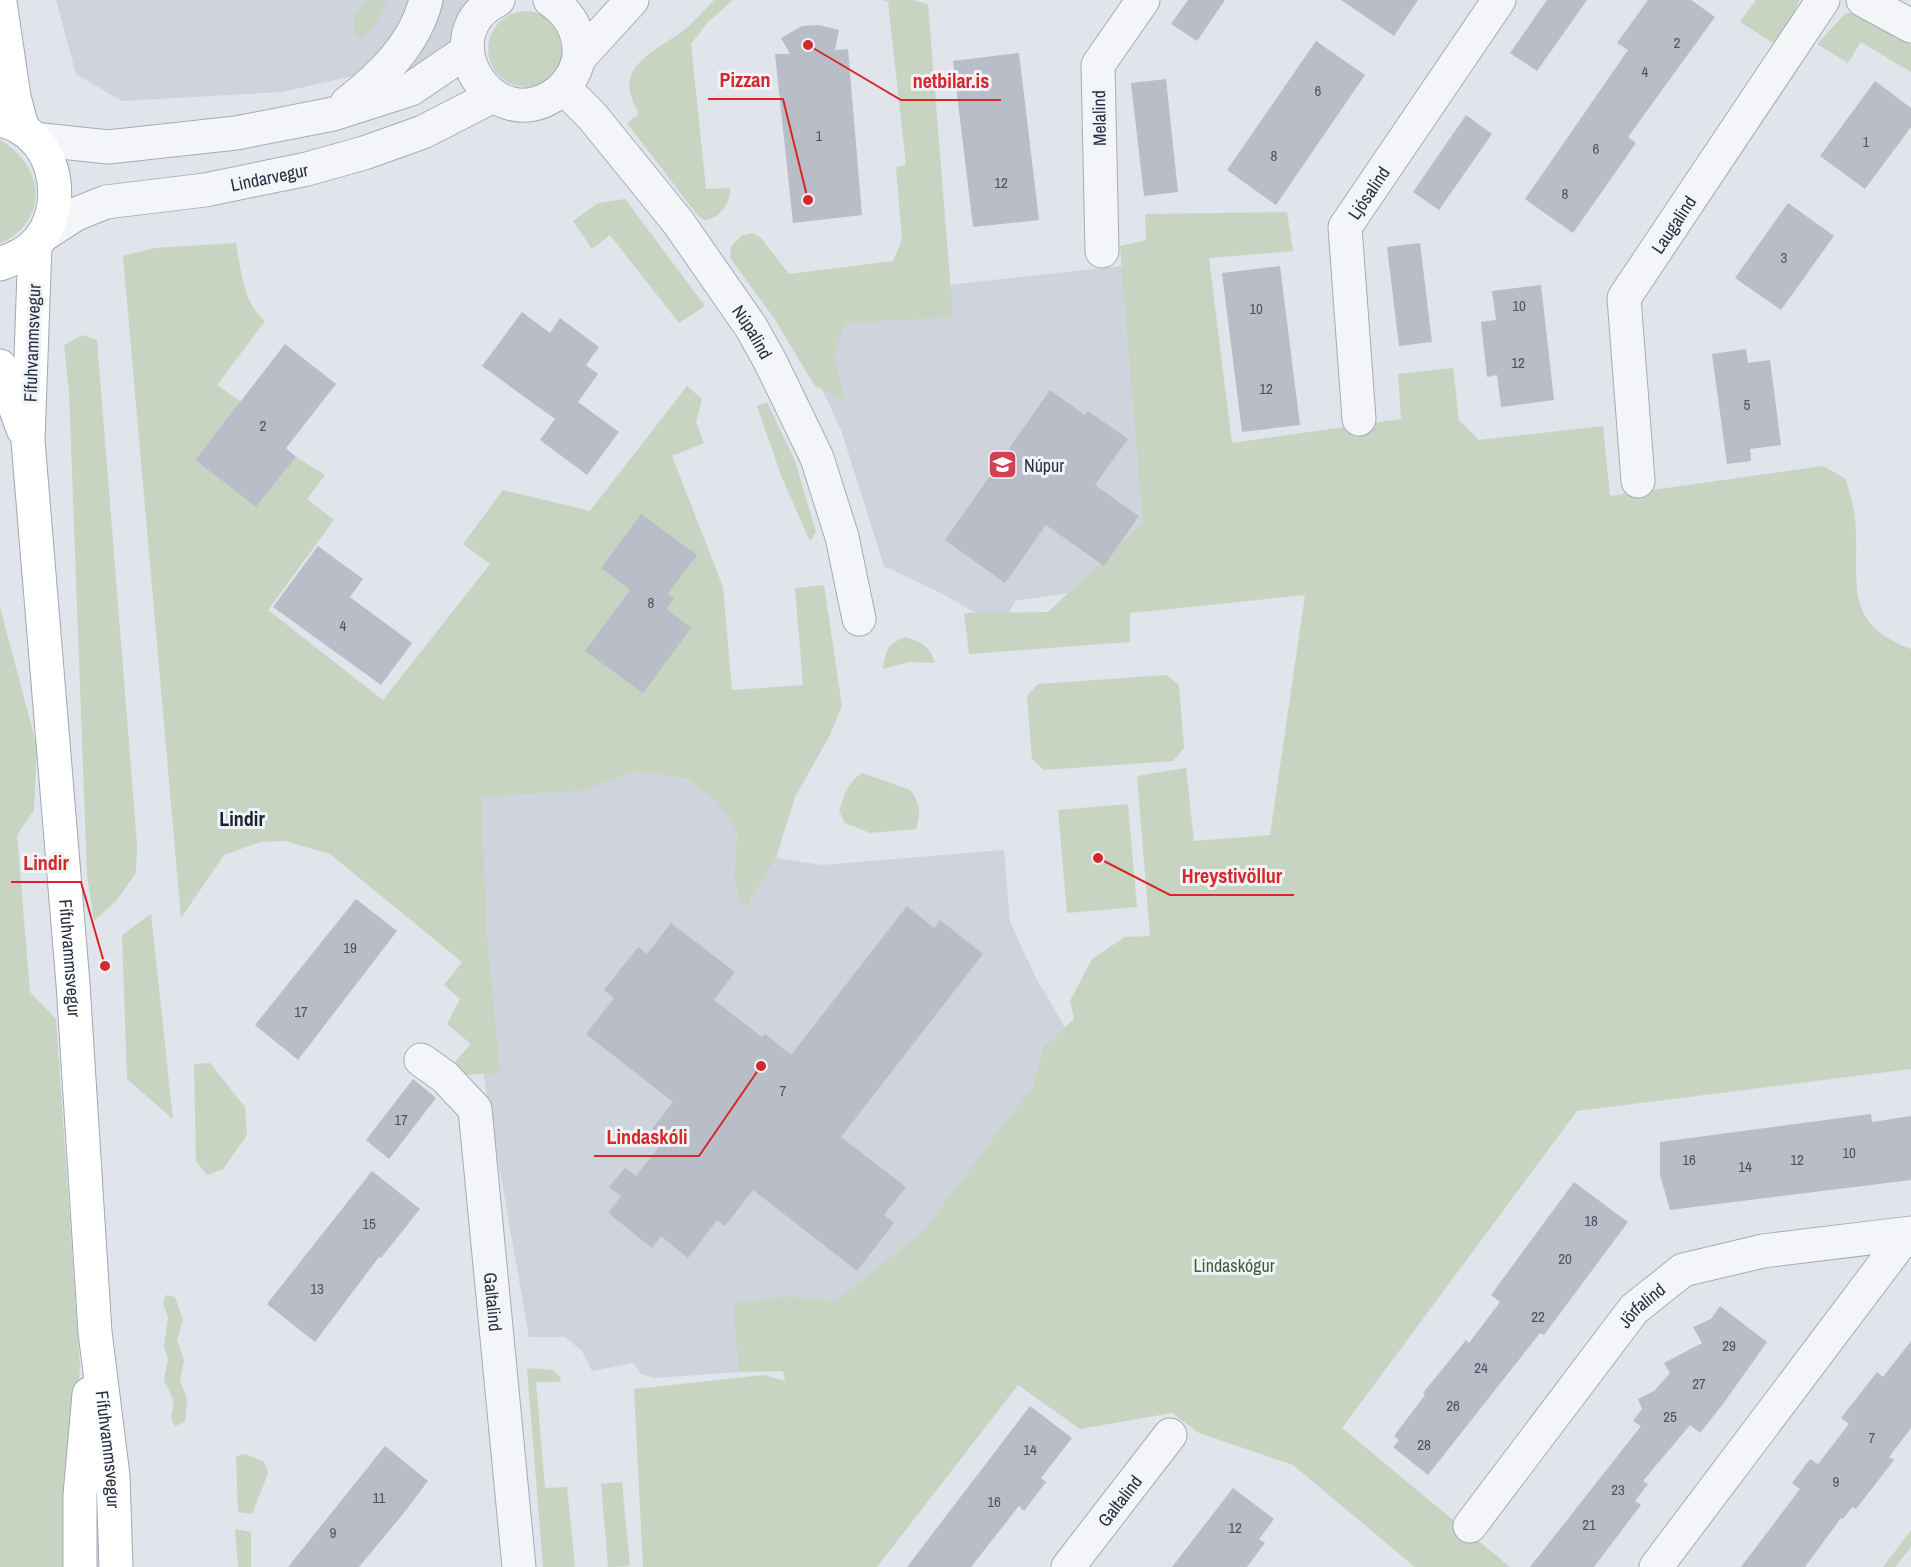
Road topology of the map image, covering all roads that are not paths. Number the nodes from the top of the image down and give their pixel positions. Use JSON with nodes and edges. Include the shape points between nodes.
{"nodes":[{"id":1,"x":426,"y":0,"type":"edge"},
{"id":2,"x":498,"y":0,"type":"edge"},
{"id":3,"x":618,"y":0,"type":"edge"},
{"id":4,"x":632,"y":0,"type":"edge"},
{"id":5,"x":1143,"y":0,"type":"edge"},
{"id":6,"x":1499,"y":0,"type":"edge"},
{"id":7,"x":1823,"y":0,"type":"edge"},
{"id":8,"x":1863,"y":0,"type":"edge"},
{"id":9,"x":0,"y":2,"type":"edge"},
{"id":10,"x":555,"y":4,"type":"edge"},
{"id":11,"x":469,"y":26,"type":"edge"},
{"id":12,"x":1911,"y":26,"type":"edge"},
{"id":13,"x":579,"y":58,"type":"junction"},
{"id":14,"x":564,"y":88,"type":"junction"},
{"id":15,"x":493,"y":96,"type":"junction"},
{"id":16,"x":333,"y":114,"type":"junction"},
{"id":17,"x":19,"y":130,"type":"edge"},
{"id":18,"x":38,"y":240,"type":"junction"},
{"id":19,"x":1102,"y":251,"type":"dead end"},
{"id":20,"x":0,"y":264,"type":"edge"},
{"id":21,"x":0,"y":366,"type":"edge"},
{"id":22,"x":1359,"y":419,"type":"dead end"},
{"id":23,"x":28,"y":441,"type":"junction"},
{"id":24,"x":1638,"y":481,"type":"dead end"},
{"id":25,"x":859,"y":619,"type":"dead end"},
{"id":26,"x":421,"y":1060,"type":"dead end"},
{"id":27,"x":1909,"y":1233,"type":"edge"},
{"id":28,"x":95,"y":1332,"type":"junction"},
{"id":29,"x":1170,"y":1435,"type":"dead end"},
{"id":30,"x":1470,"y":1526,"type":"dead end"},
{"id":31,"x":80,"y":1567,"type":"edge"},
{"id":32,"x":116,"y":1567,"type":"edge"},
{"id":33,"x":519,"y":1567,"type":"edge"},
{"id":34,"x":1068,"y":1567,"type":"edge"},
{"id":35,"x":1656,"y":1567,"type":"edge"}],
"edges":[{"from":1,"to":16,"type":"street","via":[[420,22],[399,55],[369,86]]},
{"from":2,"to":11,"type":"street"},
{"from":3,"to":10,"type":"street","via":[[591,9]]},
{"from":4,"to":13,"type":"street"},
{"from":5,"to":19,"type":"street","name":"Melalind","via":[[1098,66]]},
{"from":6,"to":22,"type":"street","name":"Ljósalind","via":[[1345,227]]},
{"from":7,"to":24,"type":"street","name":"Laugalind","via":[[1624,298]]},
{"from":8,"to":12,"type":"street"},
{"from":9,"to":17,"type":"main road"},
{"from":10,"to":13,"type":"street","via":[[574,25]]},
{"from":11,"to":15,"type":"street","via":[[471,68],[479,84]]},
{"from":11,"to":16,"type":"street","via":[[411,89]]},
{"from":13,"to":14,"type":"street"},
{"from":14,"to":15,"type":"street","via":[[548,100],[530,105],[510,104]]},
{"from":14,"to":25,"type":"street","name":"Núpalind","via":[[592,116],[678,222],[770,361],[817,458],[842,537]]},
{"from":15,"to":18,"type":"street","name":"Lindarvegur","via":[[423,132],[307,169],[205,190],[106,202],[76,214]]},
{"from":16,"to":17,"type":"street","via":[[236,134],[108,147]]},
{"from":17,"to":18,"type":"main road","name":"Fífuhvammsvegur","via":[[47,156],[55,186],[52,217]]},
{"from":18,"to":20,"type":"main road","via":[[17,258]]},
{"from":18,"to":23,"type":"main road","name":"Fífuhvammsvegur"},
{"from":21,"to":23,"type":"main road","name":"Fífuhvammsvegur"},
{"from":23,"to":28,"type":"main road","name":"Fífuhvammsvegur","via":[[73,984]]},
{"from":26,"to":33,"type":"street","name":"Galtalind","via":[[445,1077],[475,1109]]},
{"from":27,"to":30,"type":"street","name":"Jörfalind","via":[[1763,1251],[1683,1270],[1634,1309]]},
{"from":27,"to":35,"type":"street","name":"Jörfalind"},
{"from":28,"to":31,"type":"main road","name":"Fífuhvammsvegur","via":[[80,1495]]},
{"from":28,"to":32,"type":"main road","name":"Fífuhvammsvegur","via":[[113,1476]]},
{"from":29,"to":34,"type":"street","name":"Galtalind"}]}
